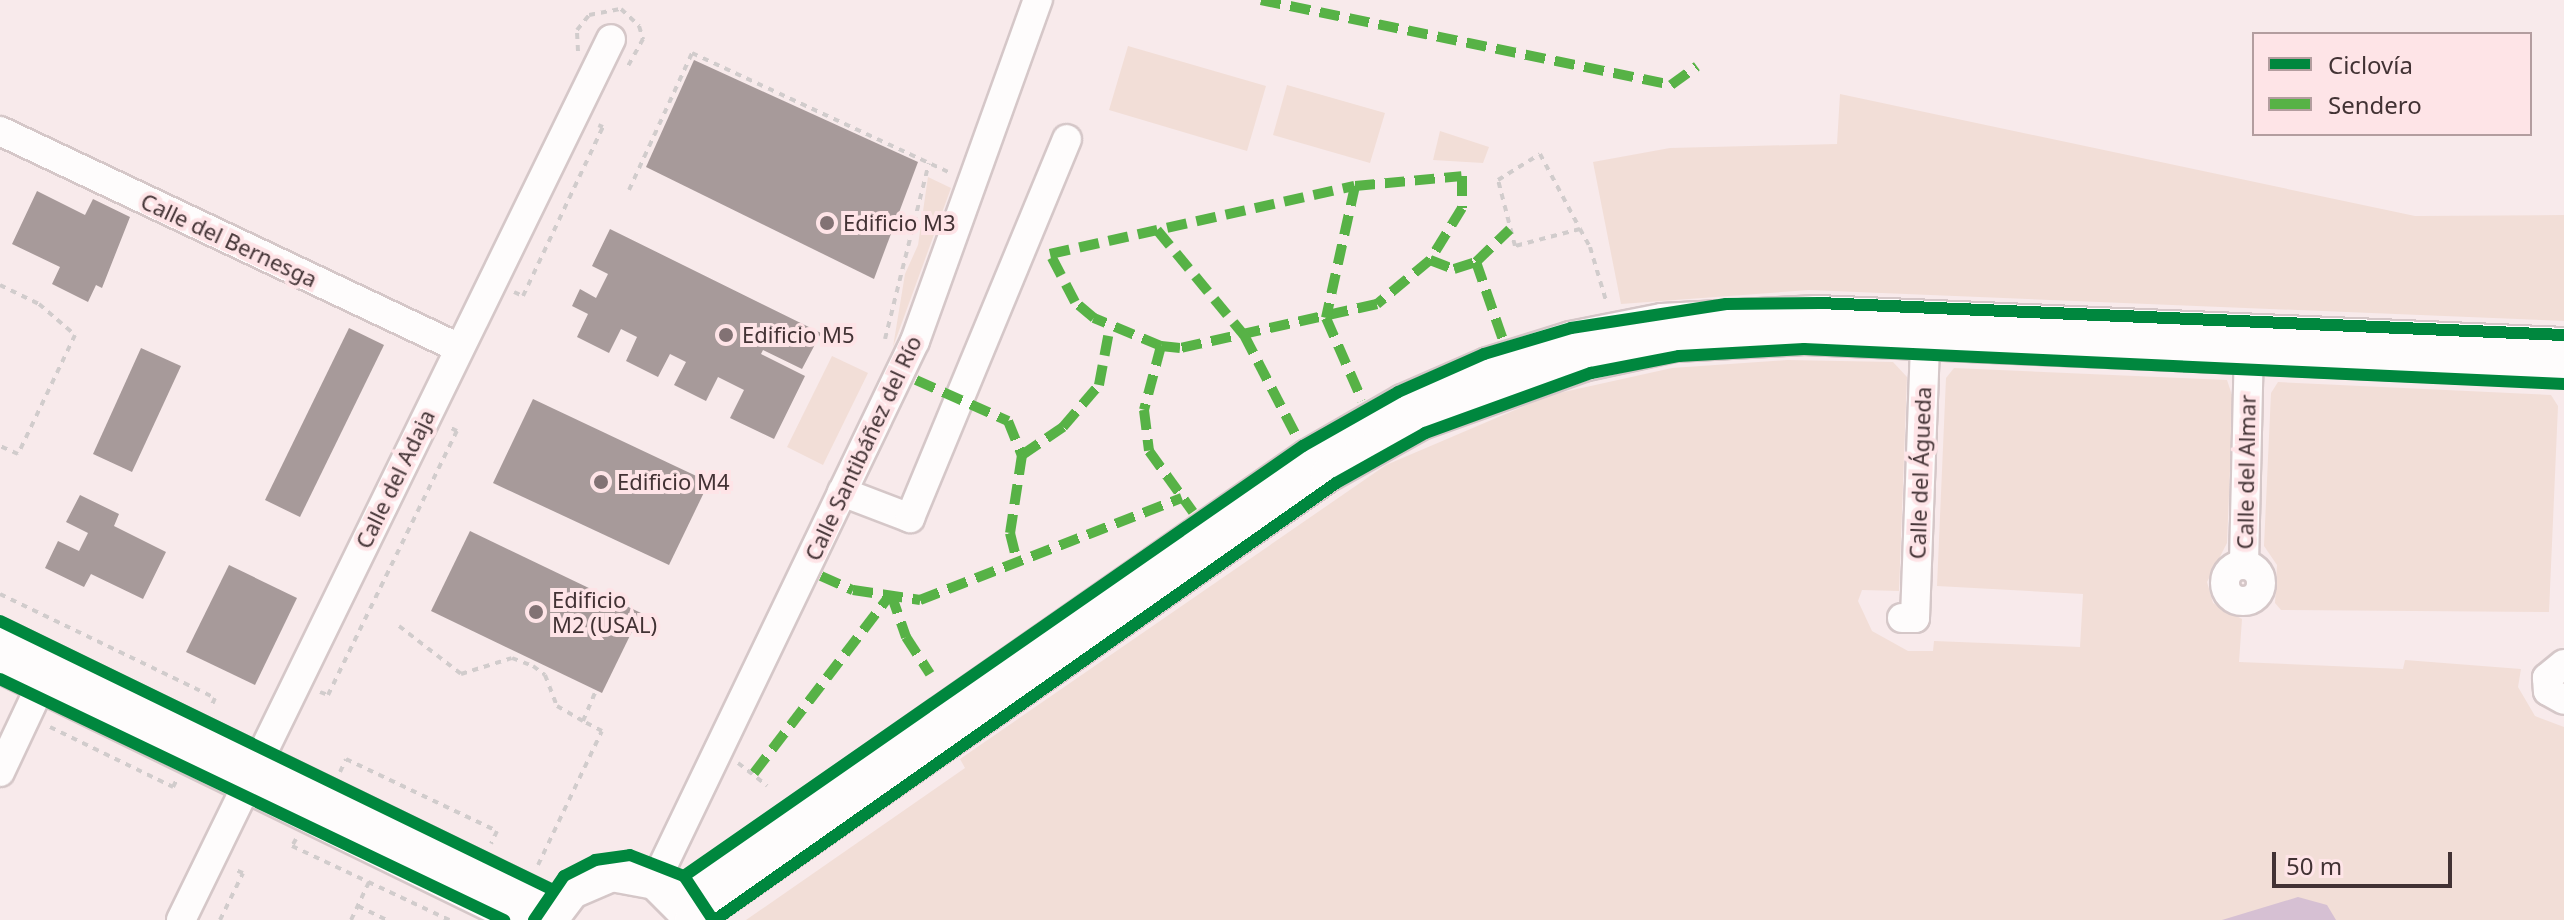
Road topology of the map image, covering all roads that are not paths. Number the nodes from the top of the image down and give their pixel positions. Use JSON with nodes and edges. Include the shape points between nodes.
{"nodes":[{"id":1,"x":1038,"y":0,"type":"edge"},
{"id":2,"x":611,"y":39,"type":"dead end"},
{"id":3,"x":0,"y":131,"type":"edge"},
{"id":4,"x":1067,"y":139,"type":"dead end"},
{"id":5,"x":1925,"y":328,"type":"junction"},
{"id":6,"x":2249,"y":344,"type":"junction"},
{"id":7,"x":2564,"y":345,"type":"edge"},
{"id":8,"x":459,"y":348,"type":"junction"},
{"id":9,"x":2564,"y":370,"type":"edge"},
{"id":10,"x":842,"y":492,"type":"junction"},
{"id":11,"x":2244,"y":564,"type":"dead end"},
{"id":12,"x":1902,"y":618,"type":"dead end"},
{"id":13,"x":0,"y":636,"type":"edge"},
{"id":14,"x":2564,"y":664,"type":"edge"},
{"id":15,"x":0,"y":665,"type":"edge"},
{"id":16,"x":41,"y":685,"type":"junction"},
{"id":17,"x":2564,"y":700,"type":"edge"},
{"id":18,"x":0,"y":772,"type":"edge"},
{"id":19,"x":252,"y":773,"type":"junction"},
{"id":20,"x":539,"y":892,"type":"edge"},
{"id":21,"x":679,"y":905,"type":"edge"},
{"id":22,"x":181,"y":920,"type":"edge"}],
"edges":[{"from":1,"to":10,"type":"street","name":"Calle Santibáñez del Río","via":[[915,341]]},
{"from":2,"to":8,"type":"street","name":"Calle del Adaja"},
{"from":3,"to":8,"type":"street","name":"Calle del Bernesga"},
{"from":4,"to":10,"type":"street","via":[[910,518]]},
{"from":5,"to":6,"type":"main road"},
{"from":5,"to":12,"type":"street","name":"Calle del Águeda","via":[[1915,618]]},
{"from":5,"to":21,"type":"main road","via":[[1675,344],[1583,364],[1421,422],[1328,474]]},
{"from":6,"to":7,"type":"main road"},
{"from":6,"to":9,"type":"main road"},
{"from":6,"to":11,"type":"street","name":"Calle del Almar"},
{"from":8,"to":19,"type":"street","name":"Calle del Adaja"},
{"from":10,"to":21,"type":"street","name":"Calle Santibáñez del Río"},
{"from":13,"to":19,"type":"main road"},
{"from":14,"to":17,"type":"street","via":[[2547,678],[2548,691]]},
{"from":15,"to":16,"type":"main road"},
{"from":16,"to":18,"type":"street"},
{"from":16,"to":19,"type":"main road"},
{"from":19,"to":20,"type":"main road"},
{"from":19,"to":22,"type":"street","name":"Calle del Adaja"},
{"from":20,"to":21,"type":"main road","via":[[572,891],[602,877],[634,875]]}]}
